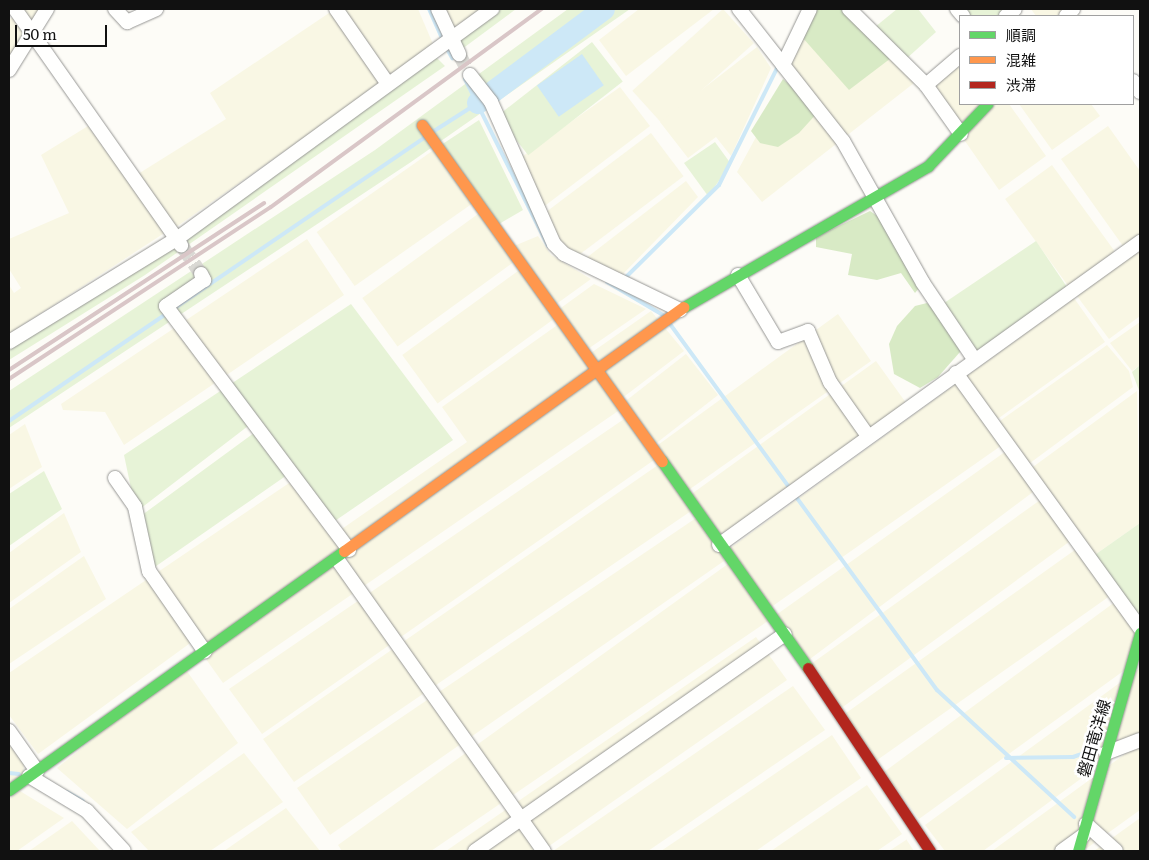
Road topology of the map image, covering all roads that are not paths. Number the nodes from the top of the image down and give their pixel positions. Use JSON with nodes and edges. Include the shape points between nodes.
{"nodes":[{"id":1,"x":15,"y":9,"type":"edge"},
{"id":2,"x":47,"y":9,"type":"edge"},
{"id":3,"x":115,"y":9,"type":"edge"},
{"id":4,"x":156,"y":9,"type":"edge"},
{"id":5,"x":336,"y":9,"type":"edge"},
{"id":6,"x":438,"y":9,"type":"edge"},
{"id":7,"x":492,"y":9,"type":"edge"},
{"id":8,"x":739,"y":9,"type":"edge"},
{"id":9,"x":810,"y":9,"type":"edge"},
{"id":10,"x":849,"y":9,"type":"edge"},
{"id":11,"x":33,"y":36,"type":"junction"},
{"id":12,"x":452,"y":39,"type":"junction"},
{"id":13,"x":459,"y":54,"type":"tunnel mouth"},
{"id":14,"x":959,"y":57,"type":"edge"},
{"id":15,"x":783,"y":65,"type":"junction"},
{"id":16,"x":9,"y":70,"type":"edge"},
{"id":17,"x":470,"y":75,"type":"tunnel mouth"},
{"id":18,"x":388,"y":84,"type":"junction"},
{"id":19,"x":926,"y":85,"type":"junction"},
{"id":20,"x":986,"y":105,"type":"edge"},
{"id":21,"x":422,"y":125,"type":"dead end"},
{"id":22,"x":961,"y":134,"type":"junction"},
{"id":23,"x":877,"y":199,"type":"junction"},
{"id":24,"x":180,"y":242,"type":"junction"},
{"id":25,"x":1140,"y":242,"type":"edge"},
{"id":26,"x":201,"y":274,"type":"dead end"},
{"id":27,"x":738,"y":275,"type":"junction"},
{"id":28,"x":680,"y":310,"type":"junction"},
{"id":29,"x":9,"y":342,"type":"edge"},
{"id":30,"x":974,"y":359,"type":"junction"},
{"id":31,"x":956,"y":373,"type":"junction"},
{"id":32,"x":596,"y":374,"type":"junction"},
{"id":33,"x":868,"y":436,"type":"junction"},
{"id":34,"x":115,"y":478,"type":"dead end"},
{"id":35,"x":719,"y":545,"type":"junction"},
{"id":36,"x":349,"y":550,"type":"junction"},
{"id":37,"x":337,"y":559,"type":"junction"},
{"id":38,"x":1140,"y":628,"type":"edge"},
{"id":39,"x":1140,"y":633,"type":"edge"},
{"id":40,"x":785,"y":634,"type":"junction"},
{"id":41,"x":205,"y":652,"type":"junction"},
{"id":42,"x":9,"y":731,"type":"edge"},
{"id":43,"x":1140,"y":740,"type":"edge"},
{"id":44,"x":1106,"y":753,"type":"junction"},
{"id":45,"x":33,"y":773,"type":"junction"},
{"id":46,"x":9,"y":790,"type":"edge"},
{"id":47,"x":521,"y":818,"type":"junction"},
{"id":48,"x":1084,"y":830,"type":"junction"},
{"id":49,"x":124,"y":851,"type":"edge"},
{"id":50,"x":475,"y":851,"type":"edge"},
{"id":51,"x":544,"y":851,"type":"edge"},
{"id":52,"x":930,"y":851,"type":"edge"},
{"id":53,"x":1062,"y":851,"type":"edge"},
{"id":54,"x":1078,"y":851,"type":"edge"},
{"id":55,"x":1116,"y":851,"type":"edge"}],
"edges":[{"from":1,"to":11,"type":"street"},
{"from":2,"to":11,"type":"street"},
{"from":3,"to":4,"type":"street","via":[[128,22]]},
{"from":5,"to":18,"type":"street"},
{"from":6,"to":12,"type":"street"},
{"from":7,"to":12,"type":"street"},
{"from":8,"to":15,"type":"street"},
{"from":9,"to":15,"type":"street"},
{"from":10,"to":19,"type":"street"},
{"from":11,"to":16,"type":"street"},
{"from":11,"to":24,"type":"street"},
{"from":12,"to":13,"type":"street"},
{"from":12,"to":18,"type":"street"},
{"from":14,"to":19,"type":"street"},
{"from":15,"to":23,"type":"street","via":[[842,141]]},
{"from":17,"to":28,"type":"street","via":[[491,102],[554,244],[564,254]]},
{"from":18,"to":24,"type":"street"},
{"from":19,"to":22,"type":"street"},
{"from":20,"to":22,"type":"street"},
{"from":21,"to":32,"type":"street"},
{"from":22,"to":23,"type":"street","via":[[928,166]]},
{"from":23,"to":27,"type":"street"},
{"from":23,"to":30,"type":"street","via":[[923,283]]},
{"from":24,"to":29,"type":"street"},
{"from":25,"to":30,"type":"street"},
{"from":26,"to":36,"type":"street","via":[[204,280],[166,306]]},
{"from":27,"to":28,"type":"street"},
{"from":27,"to":33,"type":"street","via":[[778,342],[808,331],[830,382]]},
{"from":28,"to":32,"type":"street"},
{"from":30,"to":31,"type":"street"},
{"from":31,"to":33,"type":"street"},
{"from":31,"to":38,"type":"street"},
{"from":32,"to":35,"type":"street"},
{"from":32,"to":36,"type":"street"},
{"from":33,"to":35,"type":"street"},
{"from":34,"to":41,"type":"street","via":[[135,507],[149,570]]},
{"from":35,"to":40,"type":"street"},
{"from":36,"to":37,"type":"street"},
{"from":37,"to":41,"type":"street"},
{"from":37,"to":47,"type":"street"},
{"from":39,"to":44,"type":"street","name":"磐田竜洋線"},
{"from":40,"to":47,"type":"street"},
{"from":40,"to":52,"type":"street"},
{"from":41,"to":45,"type":"street"},
{"from":42,"to":45,"type":"street"},
{"from":43,"to":44,"type":"street"},
{"from":44,"to":48,"type":"street","name":"磐田竜洋線"},
{"from":45,"to":46,"type":"street"},
{"from":45,"to":49,"type":"street","via":[[87,811]]},
{"from":47,"to":50,"type":"street"},
{"from":47,"to":51,"type":"street"},
{"from":48,"to":53,"type":"street"},
{"from":48,"to":54,"type":"street","name":"磐田竜洋線"},
{"from":48,"to":55,"type":"street"}]}
